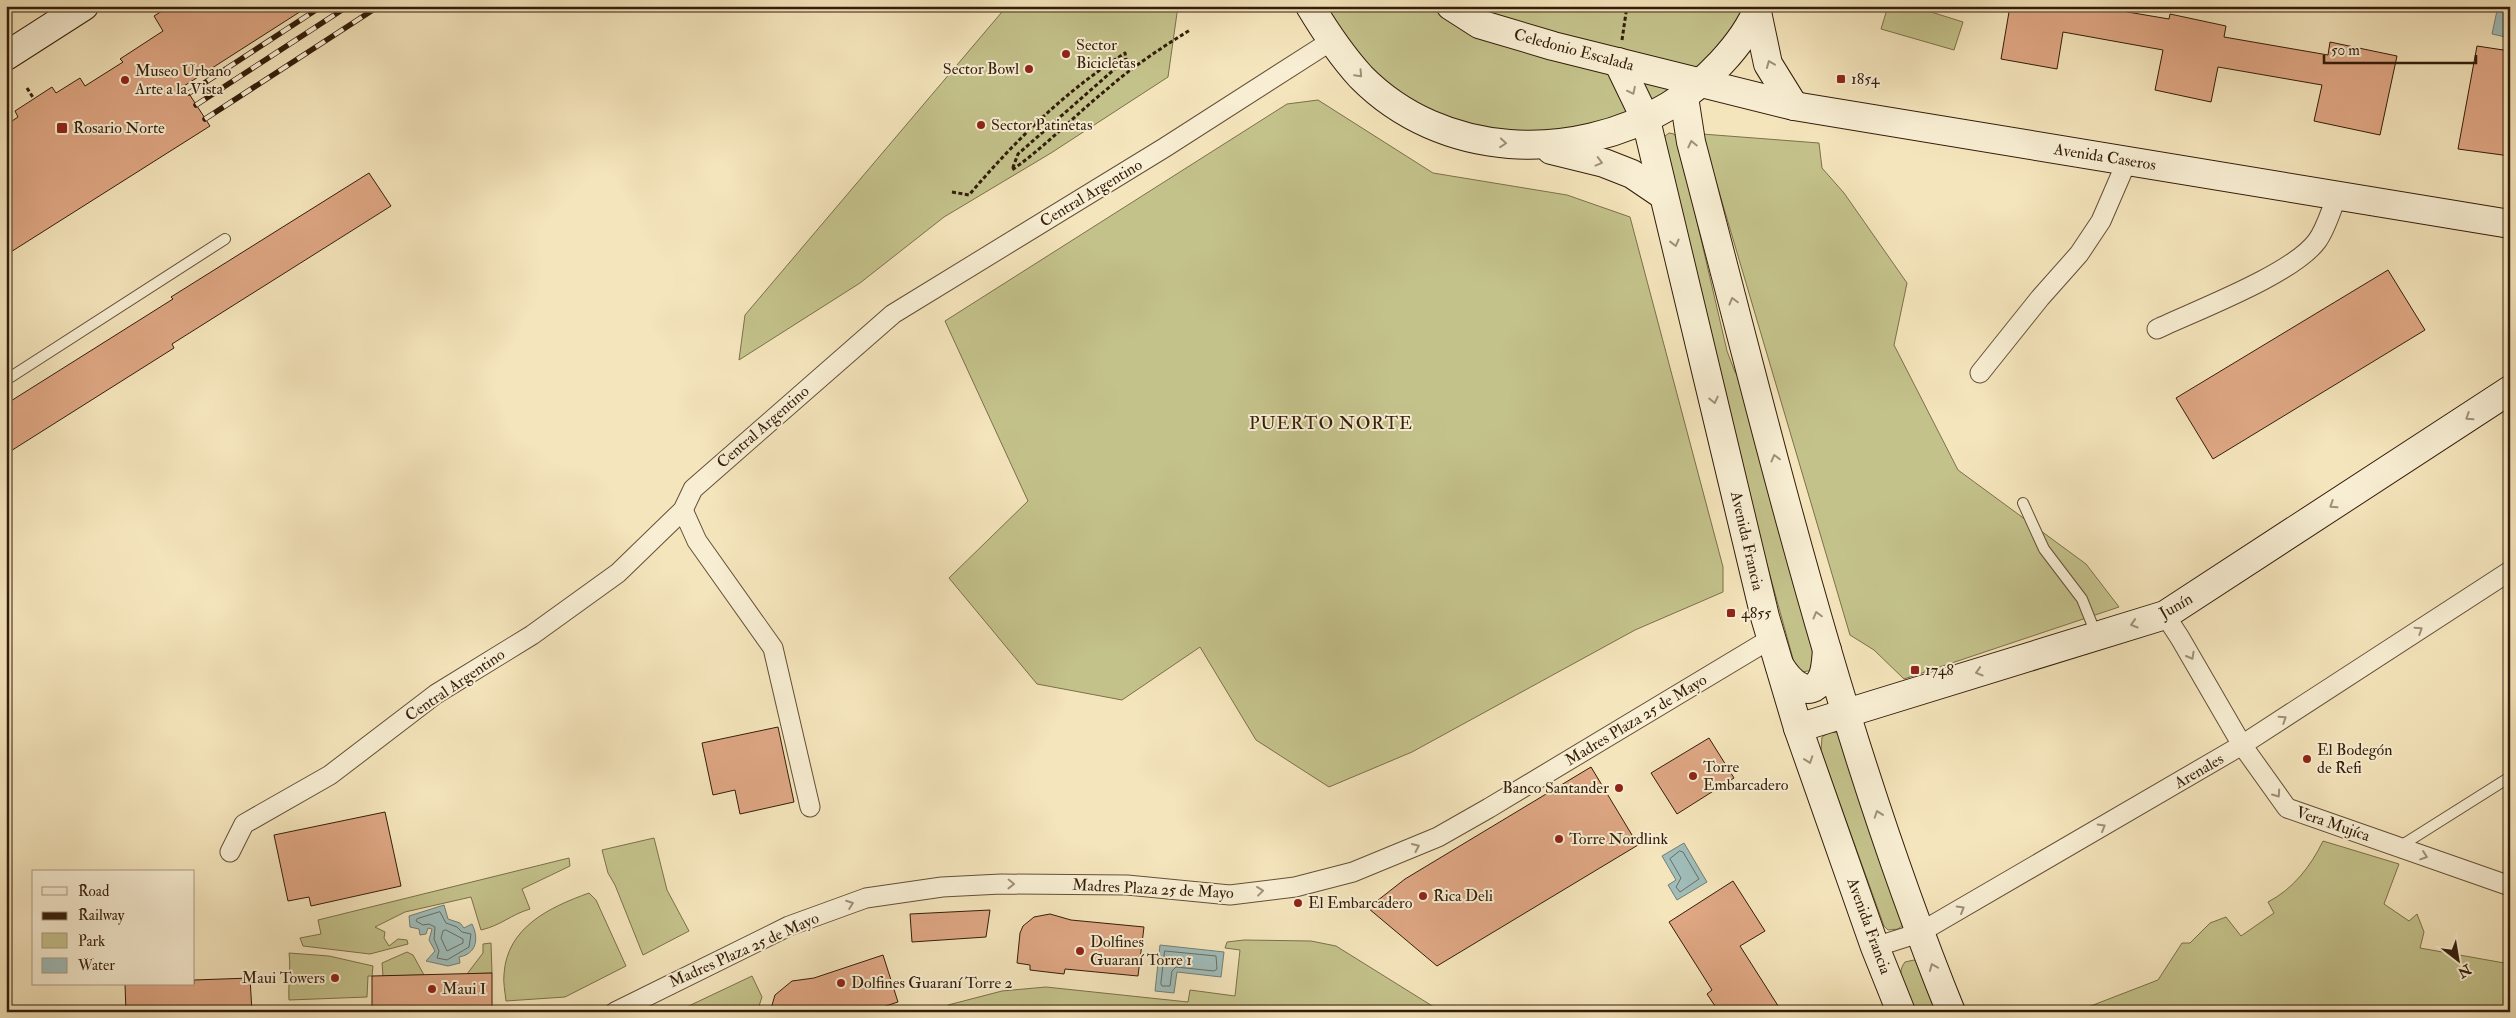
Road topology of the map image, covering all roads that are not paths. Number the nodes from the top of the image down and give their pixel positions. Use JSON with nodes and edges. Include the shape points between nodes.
{"nodes":[{"id":1,"x":84,"y":6,"type":"edge"},
{"id":2,"x":1310,"y":6,"type":"edge"},
{"id":3,"x":1451,"y":6,"type":"edge"},
{"id":4,"x":1758,"y":9,"type":"edge"},
{"id":5,"x":1331,"y":41,"type":"junction"},
{"id":6,"x":6,"y":56,"type":"edge"},
{"id":7,"x":1618,"y":62,"type":"junction"},
{"id":8,"x":1693,"y":90,"type":"junction"},
{"id":9,"x":1794,"y":106,"type":"junction"},
{"id":10,"x":1646,"y":120,"type":"junction"},
{"id":11,"x":1535,"y":146,"type":"junction"},
{"id":12,"x":2127,"y":161,"type":"junction"},
{"id":13,"x":1663,"y":195,"type":"junction"},
{"id":14,"x":2337,"y":196,"type":"junction"},
{"id":15,"x":2510,"y":224,"type":"edge"},
{"id":16,"x":226,"y":238,"type":"dead end"},
{"id":17,"x":2157,"y":329,"type":"dead end"},
{"id":18,"x":1980,"y":373,"type":"dead end"},
{"id":19,"x":6,"y":380,"type":"edge"},
{"id":20,"x":2510,"y":390,"type":"edge"},
{"id":21,"x":2023,"y":503,"type":"dead end"},
{"id":22,"x":683,"y":510,"type":"junction"},
{"id":23,"x":2510,"y":571,"type":"edge"},
{"id":24,"x":2165,"y":615,"type":"junction"},
{"id":25,"x":2096,"y":636,"type":"junction"},
{"id":26,"x":1772,"y":638,"type":"junction"},
{"id":27,"x":1827,"y":650,"type":"junction"},
{"id":28,"x":1780,"y":666,"type":"junction"},
{"id":29,"x":1844,"y":713,"type":"junction"},
{"id":30,"x":1798,"y":728,"type":"junction"},
{"id":31,"x":2242,"y":745,"type":"junction"},
{"id":32,"x":2510,"y":777,"type":"edge"},
{"id":33,"x":810,"y":807,"type":"dead end"},
{"id":34,"x":2399,"y":847,"type":"junction"},
{"id":35,"x":230,"y":852,"type":"dead end"},
{"id":36,"x":2510,"y":886,"type":"edge"},
{"id":37,"x":1919,"y":933,"type":"junction"},
{"id":38,"x":1876,"y":947,"type":"junction"},
{"id":39,"x":616,"y":1012,"type":"edge"},
{"id":40,"x":1901,"y":1012,"type":"edge"},
{"id":41,"x":1951,"y":1012,"type":"edge"}],
"edges":[{"from":1,"to":6,"type":"main road"},
{"from":2,"to":5,"type":"main road"},
{"from":3,"to":7,"type":"main road","name":"Celedonio Escalada","via":[[1479,24]]},
{"from":4,"to":8,"type":"main road","via":[[1736,45]]},
{"from":9,"to":4,"type":"main road","one_way":true,"via":[[1768,64]]},
{"from":5,"to":11,"type":"main road","one_way":true,"via":[[1362,77],[1399,107],[1442,128],[1487,142]]},
{"from":5,"to":22,"type":"street","name":"Central Argentino","via":[[893,314],[693,489]]},
{"from":7,"to":8,"type":"main road","name":"Celedonio Escalada"},
{"from":7,"to":10,"type":"main road","name":"Avenida Francia","one_way":true},
{"from":8,"to":9,"type":"main road","name":"Avenida Caseros"},
{"from":8,"to":10,"type":"main road"},
{"from":27,"to":8,"type":"main road","one_way":true,"via":[[1691,142]]},
{"from":9,"to":12,"type":"main road","name":"Avenida Caseros"},
{"from":10,"to":11,"type":"main road","via":[[1627,129],[1569,144]]},
{"from":10,"to":13,"type":"main road","name":"Avenida Francia"},
{"from":11,"to":13,"type":"main road","one_way":true,"via":[[1604,163],[1632,174]]},
{"from":12,"to":14,"type":"main road","name":"Avenida Caseros"},
{"from":12,"to":18,"type":"street","via":[[2101,221],[2079,254]]},
{"from":13,"to":26,"type":"main road","name":"Avenida Francia","one_way":true},
{"from":14,"to":15,"type":"main road","name":"Avenida Caseros"},
{"from":14,"to":17,"type":"street","via":[[2318,240],[2306,254],[2251,285]]},
{"from":16,"to":19,"type":"lane"},
{"from":20,"to":24,"type":"main road","name":"Junín","one_way":true},
{"from":21,"to":25,"type":"lane","via":[[2044,549],[2082,599]]},
{"from":22,"to":33,"type":"street","via":[[697,541],[772,648]]},
{"from":22,"to":35,"type":"street","name":"Central Argentino","via":[[618,573],[532,635],[436,694],[330,775],[244,824]]},
{"from":31,"to":23,"type":"street","name":"Arenales","one_way":true},
{"from":24,"to":25,"type":"main road","name":"Junín","one_way":true},
{"from":24,"to":31,"type":"street","name":"Vera Mujíca","one_way":true},
{"from":25,"to":29,"type":"main road","name":"Junín","one_way":true},
{"from":26,"to":28,"type":"main road","name":"Avenida Francia"},
{"from":39,"to":26,"type":"street","name":"Madres Plaza 25 de Mayo","one_way":true,"via":[[789,926],[866,898],[942,887],[1001,884],[1127,885],[1230,895],[1295,887],[1353,872],[1438,837],[1490,808]]},
{"from":27,"to":28,"type":"main road","via":[[1822,677],[1812,687],[1803,688],[1792,683]]},
{"from":27,"to":29,"type":"main road"},
{"from":28,"to":30,"type":"main road","name":"Avenida Francia"},
{"from":29,"to":30,"type":"main road","name":"Junín"},
{"from":37,"to":29,"type":"main road","one_way":true},
{"from":30,"to":38,"type":"main road","name":"Avenida Francia","one_way":true},
{"from":31,"to":34,"type":"street","name":"Vera Mujíca","one_way":true,"via":[[2287,808]]},
{"from":37,"to":31,"type":"street","name":"Arenales","one_way":true},
{"from":32,"to":34,"type":"lane"},
{"from":34,"to":36,"type":"street","name":"Vera Mujíca","one_way":true},
{"from":37,"to":38,"type":"street","name":"Arenales"},
{"from":41,"to":37,"type":"main road","one_way":true},
{"from":38,"to":40,"type":"main road","name":"Avenida Francia"}]}
